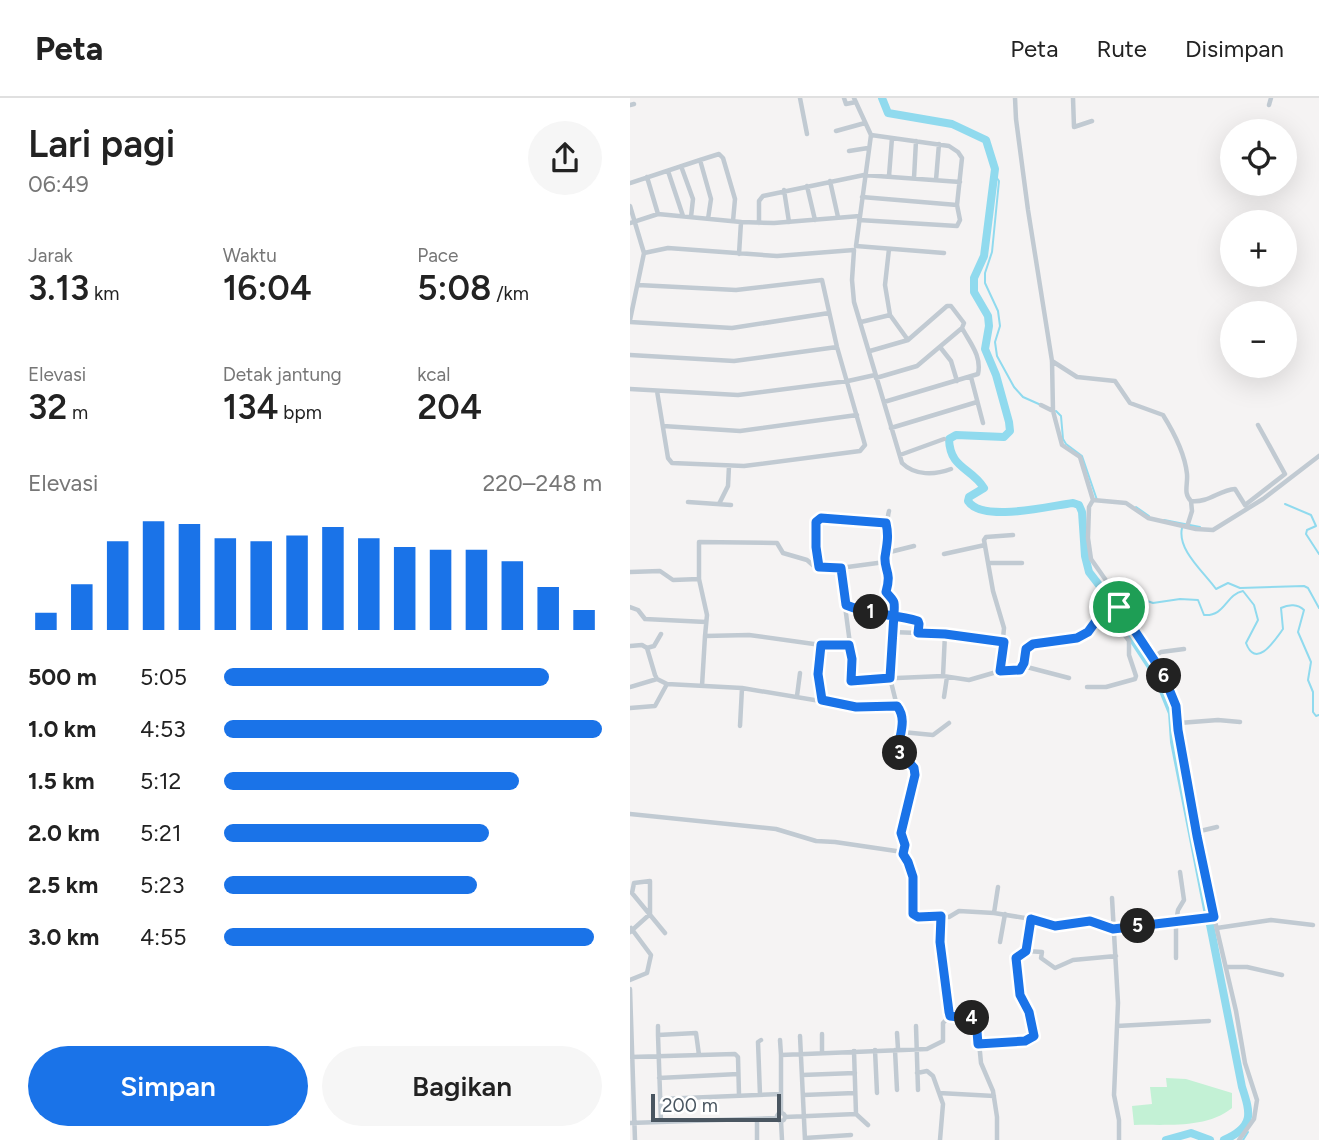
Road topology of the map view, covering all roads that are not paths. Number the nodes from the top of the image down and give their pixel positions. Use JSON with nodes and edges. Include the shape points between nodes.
{"nodes":[{"id":1,"x":800,"y":98,"type":"edge"},
{"id":2,"x":844,"y":98,"type":"edge"},
{"id":3,"x":1015,"y":98,"type":"edge"},
{"id":4,"x":1073,"y":98,"type":"edge"},
{"id":5,"x":1272,"y":98,"type":"edge"},
{"id":6,"x":855,"y":100,"type":"edge"},
{"id":7,"x":1269,"y":105,"type":"dead end"},
{"id":8,"x":1092,"y":121,"type":"dead end"},
{"id":9,"x":864,"y":123,"type":"junction"},
{"id":10,"x":836,"y":131,"type":"dead end"},
{"id":11,"x":807,"y":134,"type":"dead end"},
{"id":12,"x":871,"y":135,"type":"junction"},
{"id":13,"x":892,"y":138,"type":"junction"},
{"id":14,"x":916,"y":141,"type":"junction"},
{"id":15,"x":939,"y":144,"type":"junction"},
{"id":16,"x":868,"y":148,"type":"junction"},
{"id":17,"x":849,"y":150,"type":"dead end"},
{"id":18,"x":700,"y":160,"type":"junction"},
{"id":19,"x":681,"y":166,"type":"junction"},
{"id":20,"x":668,"y":171,"type":"junction"},
{"id":21,"x":864,"y":175,"type":"junction"},
{"id":22,"x":889,"y":176,"type":"junction"},
{"id":23,"x":648,"y":177,"type":"junction"},
{"id":24,"x":914,"y":178,"type":"junction"},
{"id":25,"x":936,"y":180,"type":"junction"},
{"id":26,"x":830,"y":181,"type":"junction"},
{"id":27,"x":960,"y":182,"type":"junction"},
{"id":28,"x":630,"y":183,"type":"edge"},
{"id":29,"x":807,"y":186,"type":"junction"},
{"id":30,"x":784,"y":190,"type":"junction"},
{"id":31,"x":863,"y":197,"type":"junction"},
{"id":32,"x":957,"y":205,"type":"junction"},
{"id":33,"x":630,"y":206,"type":"edge"},
{"id":34,"x":658,"y":214,"type":"junction"},
{"id":35,"x":682,"y":216,"type":"junction"},
{"id":36,"x":691,"y":217,"type":"junction"},
{"id":37,"x":838,"y":217,"type":"junction"},
{"id":38,"x":860,"y":218,"type":"junction"},
{"id":39,"x":708,"y":219,"type":"junction"},
{"id":40,"x":815,"y":220,"type":"junction"},
{"id":41,"x":733,"y":221,"type":"junction"},
{"id":42,"x":632,"y":222,"type":"edge"},
{"id":43,"x":741,"y":222,"type":"junction"},
{"id":44,"x":789,"y":222,"type":"junction"},
{"id":45,"x":759,"y":223,"type":"junction"},
{"id":46,"x":855,"y":248,"type":"junction"},
{"id":47,"x":889,"y":249,"type":"junction"},
{"id":48,"x":643,"y":253,"type":"junction"},
{"id":49,"x":944,"y":253,"type":"dead end"},
{"id":50,"x":739,"y":254,"type":"junction"},
{"id":51,"x":638,"y":285,"type":"junction"},
{"id":52,"x":830,"y":313,"type":"junction"},
{"id":53,"x":890,"y":315,"type":"junction"},
{"id":54,"x":630,"y":321,"type":"edge"},
{"id":55,"x":861,"y":322,"type":"junction"},
{"id":56,"x":962,"y":328,"type":"junction"},
{"id":57,"x":908,"y":340,"type":"junction"},
{"id":58,"x":837,"y":347,"type":"junction"},
{"id":59,"x":940,"y":347,"type":"junction"},
{"id":60,"x":870,"y":351,"type":"junction"},
{"id":61,"x":630,"y":355,"type":"edge"},
{"id":62,"x":1052,"y":361,"type":"junction"},
{"id":63,"x":876,"y":376,"type":"junction"},
{"id":64,"x":971,"y":377,"type":"junction"},
{"id":65,"x":848,"y":381,"type":"junction"},
{"id":66,"x":957,"y":382,"type":"junction"},
{"id":67,"x":630,"y":389,"type":"edge"},
{"id":68,"x":657,"y":391,"type":"junction"},
{"id":69,"x":884,"y":402,"type":"junction"},
{"id":70,"x":977,"y":402,"type":"junction"},
{"id":71,"x":1041,"y":405,"type":"dead end"},
{"id":72,"x":1054,"y":410,"type":"junction"},
{"id":73,"x":857,"y":415,"type":"junction"},
{"id":74,"x":982,"y":423,"type":"dead end"},
{"id":75,"x":1258,"y":425,"type":"dead end"},
{"id":76,"x":663,"y":426,"type":"junction"},
{"id":77,"x":891,"y":428,"type":"junction"},
{"id":78,"x":944,"y":439,"type":"dead end"},
{"id":79,"x":900,"y":455,"type":"junction"},
{"id":80,"x":1319,"y":456,"type":"edge"},
{"id":81,"x":729,"y":466,"type":"junction"},
{"id":82,"x":951,"y":469,"type":"dead end"},
{"id":83,"x":1093,"y":500,"type":"junction"},
{"id":84,"x":1191,"y":501,"type":"junction"},
{"id":85,"x":688,"y":502,"type":"dead end"},
{"id":86,"x":719,"y":504,"type":"junction"},
{"id":87,"x":731,"y":505,"type":"dead end"},
{"id":88,"x":1246,"y":507,"type":"junction"},
{"id":89,"x":889,"y":511,"type":"dead end"},
{"id":90,"x":886,"y":523,"type":"junction"},
{"id":91,"x":1187,"y":525,"type":"junction"},
{"id":92,"x":1013,"y":535,"type":"dead end"},
{"id":93,"x":985,"y":545,"type":"junction"},
{"id":94,"x":914,"y":546,"type":"dead end"},
{"id":95,"x":887,"y":554,"type":"junction"},
{"id":96,"x":944,"y":554,"type":"dead end"},
{"id":97,"x":885,"y":562,"type":"junction"},
{"id":98,"x":989,"y":562,"type":"junction"},
{"id":99,"x":1022,"y":563,"type":"dead end"},
{"id":100,"x":819,"y":567,"type":"junction"},
{"id":101,"x":841,"y":568,"type":"junction"},
{"id":102,"x":630,"y":572,"type":"edge"},
{"id":103,"x":699,"y":579,"type":"junction"},
{"id":104,"x":846,"y":605,"type":"junction"},
{"id":105,"x":630,"y":607,"type":"edge"},
{"id":106,"x":1119,"y":607,"type":"junction"},
{"id":107,"x":1108,"y":612,"type":"junction"},
{"id":108,"x":894,"y":614,"type":"junction"},
{"id":109,"x":706,"y":622,"type":"junction"},
{"id":110,"x":892,"y":632,"type":"junction"},
{"id":111,"x":918,"y":633,"type":"junction"},
{"id":112,"x":661,"y":634,"type":"dead end"},
{"id":113,"x":945,"y":634,"type":"junction"},
{"id":114,"x":705,"y":636,"type":"junction"},
{"id":115,"x":1004,"y":642,"type":"junction"},
{"id":116,"x":821,"y":645,"type":"junction"},
{"id":117,"x":849,"y":645,"type":"junction"},
{"id":118,"x":630,"y":646,"type":"edge"},
{"id":119,"x":647,"y":648,"type":"junction"},
{"id":120,"x":1184,"y":649,"type":"dead end"},
{"id":121,"x":1152,"y":658,"type":"junction"},
{"id":122,"x":1023,"y":666,"type":"junction"},
{"id":123,"x":1000,"y":671,"type":"junction"},
{"id":124,"x":800,"y":673,"type":"dead end"},
{"id":125,"x":945,"y":677,"type":"junction"},
{"id":126,"x":890,"y":678,"type":"junction"},
{"id":127,"x":1069,"y":678,"type":"dead end"},
{"id":128,"x":657,"y":679,"type":"junction"},
{"id":129,"x":667,"y":684,"type":"junction"},
{"id":130,"x":702,"y":686,"type":"junction"},
{"id":131,"x":630,"y":687,"type":"edge"},
{"id":132,"x":1087,"y":687,"type":"dead end"},
{"id":133,"x":742,"y":688,"type":"junction"},
{"id":134,"x":797,"y":696,"type":"junction"},
{"id":135,"x":944,"y":697,"type":"dead end"},
{"id":136,"x":822,"y":700,"type":"junction"},
{"id":137,"x":897,"y":706,"type":"junction"},
{"id":138,"x":630,"y":708,"type":"edge"},
{"id":139,"x":1240,"y":722,"type":"dead end"},
{"id":140,"x":949,"y":723,"type":"dead end"},
{"id":141,"x":1179,"y":723,"type":"junction"},
{"id":142,"x":740,"y":726,"type":"dead end"},
{"id":143,"x":902,"y":732,"type":"junction"},
{"id":144,"x":630,"y":814,"type":"edge"},
{"id":145,"x":1217,"y":827,"type":"dead end"},
{"id":146,"x":1196,"y":832,"type":"junction"},
{"id":147,"x":903,"y":854,"type":"junction"},
{"id":148,"x":1180,"y":872,"type":"dead end"},
{"id":149,"x":998,"y":887,"type":"dead end"},
{"id":150,"x":1112,"y":898,"type":"dead end"},
{"id":151,"x":994,"y":913,"type":"junction"},
{"id":152,"x":650,"y":914,"type":"junction"},
{"id":153,"x":1005,"y":914,"type":"junction"},
{"id":154,"x":941,"y":916,"type":"junction"},
{"id":155,"x":1212,"y":917,"type":"junction"},
{"id":156,"x":1031,"y":919,"type":"junction"},
{"id":157,"x":1176,"y":922,"type":"junction"},
{"id":158,"x":1313,"y":925,"type":"dead end"},
{"id":159,"x":1217,"y":928,"type":"junction"},
{"id":160,"x":1113,"y":929,"type":"junction"},
{"id":161,"x":631,"y":930,"type":"edge"},
{"id":162,"x":665,"y":933,"type":"dead end"},
{"id":163,"x":1000,"y":942,"type":"dead end"},
{"id":164,"x":1026,"y":951,"type":"junction"},
{"id":165,"x":1116,"y":956,"type":"junction"},
{"id":166,"x":1176,"y":958,"type":"dead end"},
{"id":167,"x":1227,"y":967,"type":"junction"},
{"id":168,"x":1282,"y":975,"type":"dead end"},
{"id":169,"x":630,"y":980,"type":"edge"},
{"id":170,"x":630,"y":989,"type":"edge"},
{"id":171,"x":950,"y":1016,"type":"junction"},
{"id":172,"x":1209,"y":1021,"type":"dead end"},
{"id":173,"x":659,"y":1026,"type":"dead end"},
{"id":174,"x":916,"y":1026,"type":"dead end"},
{"id":175,"x":1117,"y":1026,"type":"junction"},
{"id":176,"x":897,"y":1033,"type":"dead end"},
{"id":177,"x":822,"y":1034,"type":"dead end"},
{"id":178,"x":658,"y":1035,"type":"junction"},
{"id":179,"x":800,"y":1036,"type":"dead end"},
{"id":180,"x":780,"y":1040,"type":"dead end"},
{"id":181,"x":761,"y":1041,"type":"dead end"},
{"id":182,"x":978,"y":1044,"type":"junction"},
{"id":183,"x":917,"y":1049,"type":"junction"},
{"id":184,"x":875,"y":1050,"type":"junction"},
{"id":185,"x":896,"y":1050,"type":"junction"},
{"id":186,"x":854,"y":1051,"type":"junction"},
{"id":187,"x":822,"y":1052,"type":"junction"},
{"id":188,"x":801,"y":1053,"type":"junction"},
{"id":189,"x":699,"y":1055,"type":"junction"},
{"id":190,"x":780,"y":1055,"type":"junction"},
{"id":191,"x":631,"y":1057,"type":"edge"},
{"id":192,"x":659,"y":1057,"type":"junction"},
{"id":193,"x":855,"y":1073,"type":"junction"},
{"id":194,"x":917,"y":1073,"type":"junction"},
{"id":195,"x":738,"y":1074,"type":"junction"},
{"id":196,"x":802,"y":1075,"type":"junction"},
{"id":197,"x":659,"y":1078,"type":"junction"},
{"id":198,"x":897,"y":1090,"type":"dead end"},
{"id":199,"x":918,"y":1090,"type":"dead end"},
{"id":200,"x":855,"y":1093,"type":"junction"},
{"id":201,"x":877,"y":1093,"type":"dead end"},
{"id":202,"x":939,"y":1093,"type":"junction"},
{"id":203,"x":760,"y":1094,"type":"junction"},
{"id":204,"x":781,"y":1094,"type":"junction"},
{"id":205,"x":739,"y":1095,"type":"junction"},
{"id":206,"x":803,"y":1095,"type":"junction"},
{"id":207,"x":994,"y":1096,"type":"junction"},
{"id":208,"x":660,"y":1099,"type":"junction"},
{"id":209,"x":856,"y":1114,"type":"junction"},
{"id":210,"x":804,"y":1116,"type":"junction"},
{"id":211,"x":781,"y":1117,"type":"junction"},
{"id":212,"x":757,"y":1119,"type":"junction"},
{"id":213,"x":661,"y":1122,"type":"junction"},
{"id":214,"x":633,"y":1123,"type":"edge"},
{"id":215,"x":868,"y":1125,"type":"dead end"},
{"id":216,"x":851,"y":1135,"type":"dead end"},
{"id":217,"x":805,"y":1139,"type":"edge"},
{"id":218,"x":635,"y":1140,"type":"edge"},
{"id":219,"x":757,"y":1140,"type":"edge"},
{"id":220,"x":782,"y":1140,"type":"edge"},
{"id":221,"x":940,"y":1140,"type":"edge"},
{"id":222,"x":997,"y":1140,"type":"edge"},
{"id":223,"x":1119,"y":1140,"type":"edge"},
{"id":224,"x":1238,"y":1140,"type":"edge"}],
"edges":[{"from":1,"to":11,"type":"street"},
{"from":2,"to":6,"type":"street","via":[[846,104]]},
{"from":3,"to":62,"type":"street"},
{"from":4,"to":8,"type":"street","via":[[1074,127]]},
{"from":5,"to":7,"type":"street"},
{"from":6,"to":9,"type":"street"},
{"from":9,"to":10,"type":"street"},
{"from":9,"to":12,"type":"street"},
{"from":12,"to":13,"type":"street"},
{"from":12,"to":16,"type":"street"},
{"from":13,"to":14,"type":"street"},
{"from":13,"to":22,"type":"street"},
{"from":14,"to":15,"type":"street"},
{"from":14,"to":24,"type":"street"},
{"from":15,"to":25,"type":"street"},
{"from":15,"to":27,"type":"street","via":[[960,155]]},
{"from":16,"to":17,"type":"street"},
{"from":16,"to":21,"type":"street"},
{"from":18,"to":19,"type":"street"},
{"from":18,"to":39,"type":"street","via":[[711,199]]},
{"from":18,"to":41,"type":"street","via":[[722,156],[735,199]]},
{"from":19,"to":20,"type":"street"},
{"from":19,"to":36,"type":"street","via":[[693,199]]},
{"from":20,"to":23,"type":"street"},
{"from":20,"to":35,"type":"street"},
{"from":21,"to":22,"type":"street"},
{"from":21,"to":26,"type":"street"},
{"from":21,"to":31,"type":"street"},
{"from":22,"to":24,"type":"street"},
{"from":23,"to":28,"type":"street"},
{"from":23,"to":34,"type":"street"},
{"from":24,"to":25,"type":"street"},
{"from":25,"to":27,"type":"street"},
{"from":26,"to":29,"type":"street"},
{"from":26,"to":37,"type":"street"},
{"from":27,"to":32,"type":"street"},
{"from":29,"to":30,"type":"street"},
{"from":29,"to":40,"type":"street"},
{"from":30,"to":44,"type":"street"},
{"from":30,"to":45,"type":"street","via":[[760,198]]},
{"from":31,"to":32,"type":"street"},
{"from":31,"to":38,"type":"street"},
{"from":32,"to":38,"type":"street","via":[[960,220],[953,227]]},
{"from":33,"to":42,"type":"street"},
{"from":34,"to":35,"type":"street"},
{"from":34,"to":42,"type":"street"},
{"from":35,"to":36,"type":"street"},
{"from":36,"to":39,"type":"street"},
{"from":37,"to":38,"type":"street"},
{"from":37,"to":40,"type":"street"},
{"from":38,"to":46,"type":"street"},
{"from":39,"to":41,"type":"street"},
{"from":40,"to":44,"type":"street"},
{"from":41,"to":43,"type":"street"},
{"from":42,"to":48,"type":"street"},
{"from":43,"to":45,"type":"street"},
{"from":43,"to":50,"type":"street"},
{"from":44,"to":45,"type":"street"},
{"from":46,"to":47,"type":"street"},
{"from":46,"to":50,"type":"street","via":[[776,256]]},
{"from":46,"to":55,"type":"street","via":[[852,289]]},
{"from":47,"to":49,"type":"street"},
{"from":47,"to":53,"type":"street","via":[[885,285]]},
{"from":48,"to":50,"type":"street","via":[[668,248]]},
{"from":48,"to":51,"type":"street"},
{"from":51,"to":52,"type":"street","via":[[736,290],[818,279],[824,283]]},
{"from":51,"to":54,"type":"street"},
{"from":52,"to":54,"type":"street","via":[[732,328]]},
{"from":52,"to":58,"type":"street"},
{"from":53,"to":55,"type":"street"},
{"from":53,"to":57,"type":"street"},
{"from":55,"to":60,"type":"street"},
{"from":56,"to":57,"type":"street","via":[[962,320],[947,306]]},
{"from":56,"to":59,"type":"street"},
{"from":56,"to":64,"type":"street","via":[[978,359],[979,372]]},
{"from":57,"to":60,"type":"street"},
{"from":58,"to":61,"type":"street","via":[[734,361]]},
{"from":58,"to":65,"type":"street"},
{"from":59,"to":63,"type":"street","via":[[917,366]]},
{"from":59,"to":66,"type":"street","via":[[951,361]]},
{"from":60,"to":63,"type":"street"},
{"from":62,"to":72,"type":"street"},
{"from":62,"to":84,"type":"street","via":[[1077,377],[1115,382],[1130,402],[1163,415],[1187,472],[1186,493]]},
{"from":63,"to":65,"type":"street"},
{"from":63,"to":69,"type":"street"},
{"from":64,"to":66,"type":"street"},
{"from":64,"to":70,"type":"street"},
{"from":65,"to":68,"type":"street","via":[[738,395]]},
{"from":65,"to":73,"type":"street"},
{"from":66,"to":69,"type":"street"},
{"from":67,"to":68,"type":"street"},
{"from":68,"to":76,"type":"street"},
{"from":69,"to":77,"type":"street"},
{"from":70,"to":74,"type":"street"},
{"from":70,"to":77,"type":"street"},
{"from":71,"to":72,"type":"street"},
{"from":72,"to":83,"type":"street","via":[[1062,445],[1083,463]]},
{"from":73,"to":76,"type":"street","via":[[740,431]]},
{"from":73,"to":81,"type":"street","via":[[865,445],[860,450]]},
{"from":75,"to":88,"type":"street","via":[[1285,474]]},
{"from":76,"to":81,"type":"street","via":[[672,463]]},
{"from":77,"to":79,"type":"street"},
{"from":78,"to":79,"type":"street"},
{"from":79,"to":82,"type":"street","via":[[905,467],[912,470],[928,474]]},
{"from":80,"to":88,"type":"street"},
{"from":81,"to":86,"type":"street","via":[[728,486]]},
{"from":83,"to":91,"type":"street","via":[[1126,503],[1149,518]]},
{"from":83,"to":106,"type":"street","via":[[1088,538],[1091,559]]},
{"from":84,"to":88,"type":"street","via":[[1205,501],[1235,489]]},
{"from":84,"to":91,"type":"street"},
{"from":85,"to":86,"type":"street"},
{"from":86,"to":87,"type":"street"},
{"from":88,"to":91,"type":"street","via":[[1213,530]]},
{"from":89,"to":90,"type":"street"},
{"from":90,"to":95,"type":"street"},
{"from":90,"to":100,"type":"street","via":[[817,520]]},
{"from":92,"to":93,"type":"street","via":[[986,537]]},
{"from":93,"to":96,"type":"street"},
{"from":93,"to":98,"type":"street"},
{"from":94,"to":95,"type":"street"},
{"from":95,"to":97,"type":"street"},
{"from":97,"to":101,"type":"street"},
{"from":97,"to":108,"type":"street","via":[[890,579],[886,592],[894,600]]},
{"from":98,"to":99,"type":"street"},
{"from":98,"to":115,"type":"street"},
{"from":100,"to":101,"type":"street"},
{"from":100,"to":103,"type":"street","via":[[782,552],[777,543],[699,542]]},
{"from":101,"to":104,"type":"street"},
{"from":102,"to":103,"type":"street","via":[[660,571],[673,580]]},
{"from":103,"to":109,"type":"street"},
{"from":104,"to":108,"type":"street"},
{"from":104,"to":117,"type":"street"},
{"from":105,"to":109,"type":"street","via":[[645,619]]},
{"from":106,"to":107,"type":"street"},
{"from":106,"to":121,"type":"street"},
{"from":107,"to":122,"type":"street","via":[[1077,638],[1033,644],[1026,649]]},
{"from":107,"to":132,"type":"street","via":[[1131,644],[1135,679]]},
{"from":108,"to":110,"type":"street"},
{"from":108,"to":111,"type":"street","via":[[918,622]]},
{"from":109,"to":114,"type":"street"},
{"from":110,"to":111,"type":"street"},
{"from":110,"to":126,"type":"street"},
{"from":111,"to":113,"type":"street"},
{"from":112,"to":119,"type":"street","via":[[654,646]]},
{"from":113,"to":115,"type":"street"},
{"from":113,"to":125,"type":"street"},
{"from":114,"to":116,"type":"street","via":[[750,635]]},
{"from":114,"to":130,"type":"street"},
{"from":115,"to":123,"type":"street"},
{"from":116,"to":117,"type":"street"},
{"from":116,"to":136,"type":"street","via":[[818,674]]},
{"from":117,"to":126,"type":"street","via":[[851,681]]},
{"from":118,"to":119,"type":"street"},
{"from":119,"to":128,"type":"street"},
{"from":120,"to":121,"type":"street"},
{"from":121,"to":141,"type":"street","via":[[1170,690]]},
{"from":122,"to":123,"type":"street","via":[[1017,671]]},
{"from":122,"to":127,"type":"street"},
{"from":123,"to":125,"type":"street","via":[[969,680]]},
{"from":124,"to":134,"type":"street"},
{"from":125,"to":126,"type":"street"},
{"from":125,"to":135,"type":"street"},
{"from":126,"to":137,"type":"street"},
{"from":128,"to":129,"type":"street"},
{"from":128,"to":131,"type":"street"},
{"from":129,"to":130,"type":"street"},
{"from":129,"to":138,"type":"street","via":[[655,706]]},
{"from":130,"to":133,"type":"street"},
{"from":133,"to":134,"type":"street"},
{"from":133,"to":142,"type":"street"},
{"from":134,"to":136,"type":"street"},
{"from":136,"to":137,"type":"street","via":[[856,707]]},
{"from":137,"to":143,"type":"street"},
{"from":139,"to":141,"type":"street"},
{"from":140,"to":143,"type":"street","via":[[933,735]]},
{"from":141,"to":146,"type":"street"},
{"from":143,"to":147,"type":"street","via":[[899,752],[915,775],[901,833]]},
{"from":144,"to":147,"type":"street","via":[[776,829],[816,841]]},
{"from":145,"to":146,"type":"street"},
{"from":146,"to":155,"type":"street"},
{"from":147,"to":154,"type":"street","via":[[913,877],[913,914]]},
{"from":148,"to":157,"type":"street","via":[[1184,900]]},
{"from":149,"to":151,"type":"street"},
{"from":150,"to":160,"type":"street"},
{"from":151,"to":153,"type":"street"},
{"from":151,"to":154,"type":"street","via":[[959,911]]},
{"from":152,"to":152,"type":"street","via":[[651,882],[635,883],[632,893]]},
{"from":152,"to":161,"type":"street"},
{"from":152,"to":162,"type":"street"},
{"from":153,"to":156,"type":"street"},
{"from":153,"to":163,"type":"street"},
{"from":154,"to":171,"type":"street"},
{"from":155,"to":157,"type":"street"},
{"from":155,"to":159,"type":"street"},
{"from":156,"to":160,"type":"street","via":[[1055,926],[1090,921]]},
{"from":156,"to":164,"type":"street"},
{"from":157,"to":160,"type":"street"},
{"from":157,"to":166,"type":"street"},
{"from":158,"to":159,"type":"street","via":[[1271,920]]},
{"from":159,"to":167,"type":"street"},
{"from":160,"to":165,"type":"street"},
{"from":161,"to":169,"type":"street","via":[[651,955],[647,973]]},
{"from":164,"to":165,"type":"street","via":[[1042,952],[1041,958],[1055,968],[1073,960]]},
{"from":164,"to":182,"type":"street","via":[[1016,958],[1020,995],[1034,1036],[1025,1041]]},
{"from":165,"to":175,"type":"street"},
{"from":167,"to":168,"type":"street"},
{"from":167,"to":224,"type":"street","via":[[1245,1063],[1257,1100],[1254,1119]]},
{"from":170,"to":191,"type":"street"},
{"from":171,"to":182,"type":"street","via":[[976,1019]]},
{"from":171,"to":183,"type":"street","via":[[943,1023],[943,1041]]},
{"from":172,"to":175,"type":"street"},
{"from":173,"to":178,"type":"street"},
{"from":174,"to":183,"type":"street"},
{"from":175,"to":223,"type":"street","via":[[1114,1095]]},
{"from":176,"to":185,"type":"street"},
{"from":177,"to":187,"type":"street"},
{"from":178,"to":189,"type":"street","via":[[696,1033]]},
{"from":178,"to":192,"type":"street"},
{"from":179,"to":188,"type":"street"},
{"from":180,"to":190,"type":"street"},
{"from":181,"to":203,"type":"street"},
{"from":182,"to":207,"type":"street"},
{"from":183,"to":185,"type":"street"},
{"from":183,"to":194,"type":"street"},
{"from":184,"to":185,"type":"street"},
{"from":184,"to":186,"type":"street"},
{"from":184,"to":201,"type":"street"},
{"from":185,"to":198,"type":"street"},
{"from":186,"to":187,"type":"street"},
{"from":186,"to":193,"type":"street"},
{"from":187,"to":188,"type":"street"},
{"from":188,"to":190,"type":"street"},
{"from":188,"to":196,"type":"street"},
{"from":189,"to":192,"type":"street"},
{"from":189,"to":195,"type":"street","via":[[735,1054]]},
{"from":190,"to":204,"type":"street"},
{"from":191,"to":192,"type":"street"},
{"from":191,"to":214,"type":"street"},
{"from":192,"to":197,"type":"street"},
{"from":193,"to":196,"type":"street"},
{"from":193,"to":200,"type":"street"},
{"from":194,"to":199,"type":"street"},
{"from":194,"to":202,"type":"street","via":[[932,1074]]},
{"from":195,"to":197,"type":"street"},
{"from":195,"to":205,"type":"street"},
{"from":196,"to":206,"type":"street"},
{"from":197,"to":208,"type":"street"},
{"from":200,"to":206,"type":"street"},
{"from":200,"to":209,"type":"street"},
{"from":202,"to":207,"type":"street"},
{"from":202,"to":221,"type":"street","via":[[943,1107]]},
{"from":203,"to":204,"type":"street"},
{"from":203,"to":205,"type":"street"},
{"from":204,"to":211,"type":"street"},
{"from":205,"to":208,"type":"street"},
{"from":206,"to":210,"type":"street"},
{"from":207,"to":222,"type":"street"},
{"from":208,"to":213,"type":"street"},
{"from":209,"to":210,"type":"street"},
{"from":209,"to":215,"type":"street"},
{"from":210,"to":211,"type":"street"},
{"from":210,"to":217,"type":"street"},
{"from":211,"to":212,"type":"street"},
{"from":211,"to":220,"type":"street"},
{"from":212,"to":213,"type":"street"},
{"from":212,"to":219,"type":"street"},
{"from":213,"to":214,"type":"street"},
{"from":214,"to":218,"type":"street"},
{"from":216,"to":217,"type":"street"}]}
